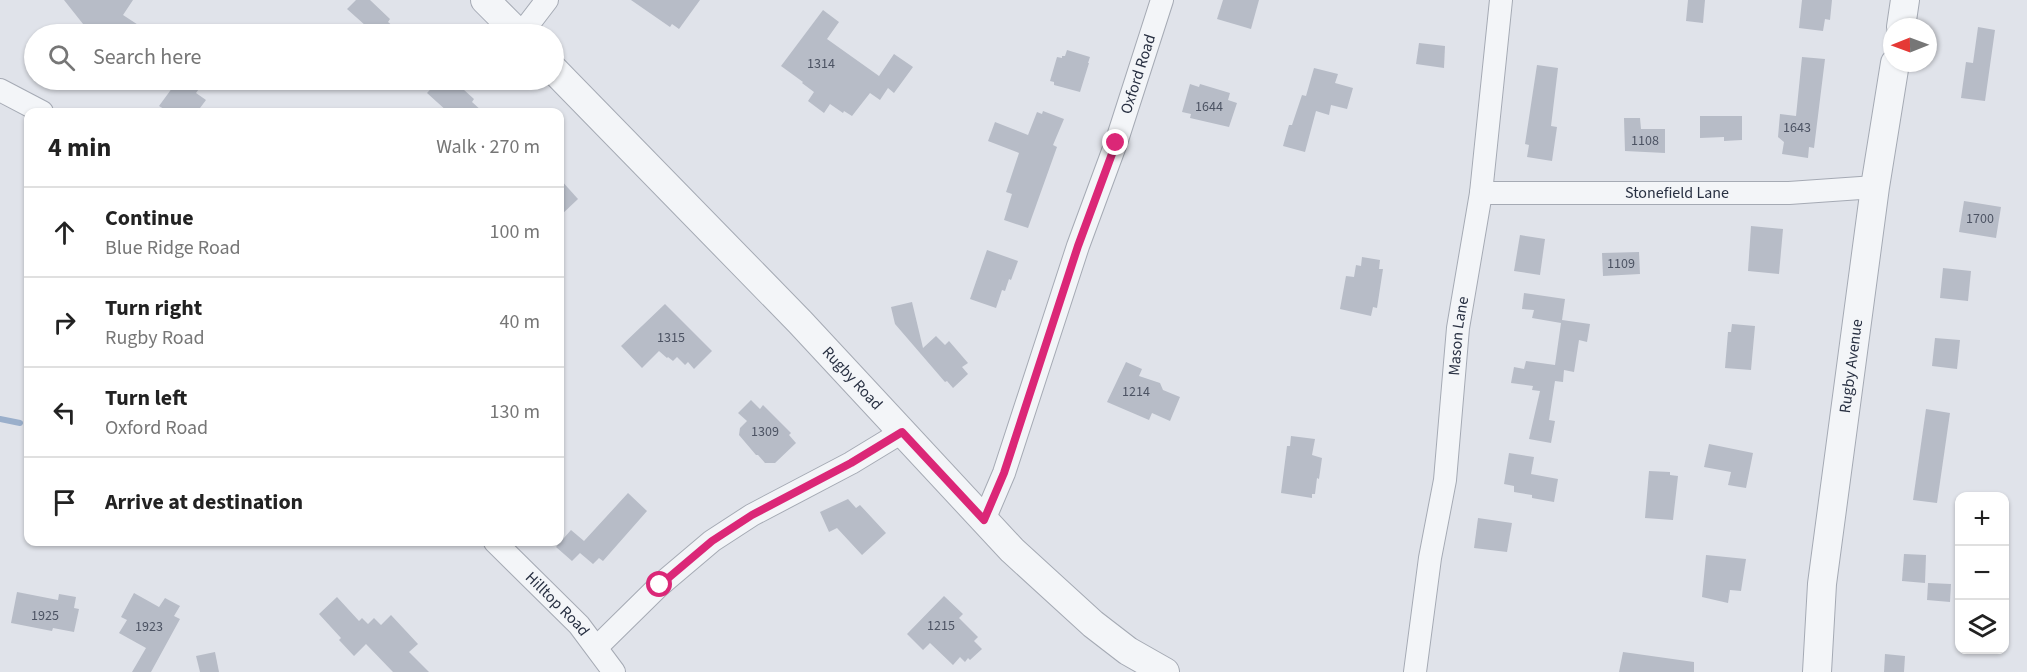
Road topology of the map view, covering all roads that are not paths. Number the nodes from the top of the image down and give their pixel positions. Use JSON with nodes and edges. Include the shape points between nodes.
{"nodes":[{"id":1,"x":485,"y":0,"type":"edge"},
{"id":2,"x":547,"y":0,"type":"edge"},
{"id":3,"x":1162,"y":0,"type":"edge"},
{"id":4,"x":1501,"y":0,"type":"edge"},
{"id":5,"x":1905,"y":0,"type":"edge"},
{"id":6,"x":1902,"y":18,"type":"edge"},
{"id":7,"x":510,"y":24,"type":"edge"},
{"id":8,"x":528,"y":24,"type":"edge"},
{"id":9,"x":1894,"y":72,"type":"edge"},
{"id":10,"x":564,"y":80,"type":"edge"},
{"id":11,"x":0,"y":90,"type":"edge"},
{"id":12,"x":34,"y":108,"type":"edge"},
{"id":13,"x":1875,"y":188,"type":"junction"},
{"id":14,"x":1481,"y":193,"type":"junction"},
{"id":15,"x":902,"y":432,"type":"junction"},
{"id":16,"x":984,"y":520,"type":"junction"},
{"id":17,"x":499,"y":546,"type":"edge"},
{"id":18,"x":597,"y":647,"type":"junction"},
{"id":19,"x":614,"y":672,"type":"edge"},
{"id":20,"x":1165,"y":672,"type":"edge"},
{"id":21,"x":1415,"y":672,"type":"edge"},
{"id":22,"x":1817,"y":672,"type":"edge"}],
"edges":[{"from":1,"to":7,"type":"street"},
{"from":2,"to":8,"type":"street"},
{"from":3,"to":16,"type":"street","name":"Oxford Road","via":[[1004,473]]},
{"from":4,"to":14,"type":"street","name":"Mason Lane"},
{"from":5,"to":6,"type":"street"},
{"from":9,"to":13,"type":"street","name":"Rugby Avenue"},
{"from":10,"to":15,"type":"street","name":"Rugby Road"},
{"from":11,"to":12,"type":"street"},
{"from":13,"to":14,"type":"street","name":"Stonefield Lane","via":[[1789,193]]},
{"from":13,"to":22,"type":"street","name":"Rugby Avenue","via":[[1822,584]]},
{"from":14,"to":21,"type":"street","name":"Mason Lane","via":[[1458,328],[1445,480]]},
{"from":15,"to":16,"type":"street","name":"Rugby Road"},
{"from":15,"to":18,"type":"street","via":[[712,541]]},
{"from":16,"to":20,"type":"street","name":"Rugby Road","via":[[1093,624],[1128,651]]},
{"from":17,"to":18,"type":"street","name":"Hilltop Road"},
{"from":18,"to":19,"type":"street","name":"Hilltop Road"}]}
